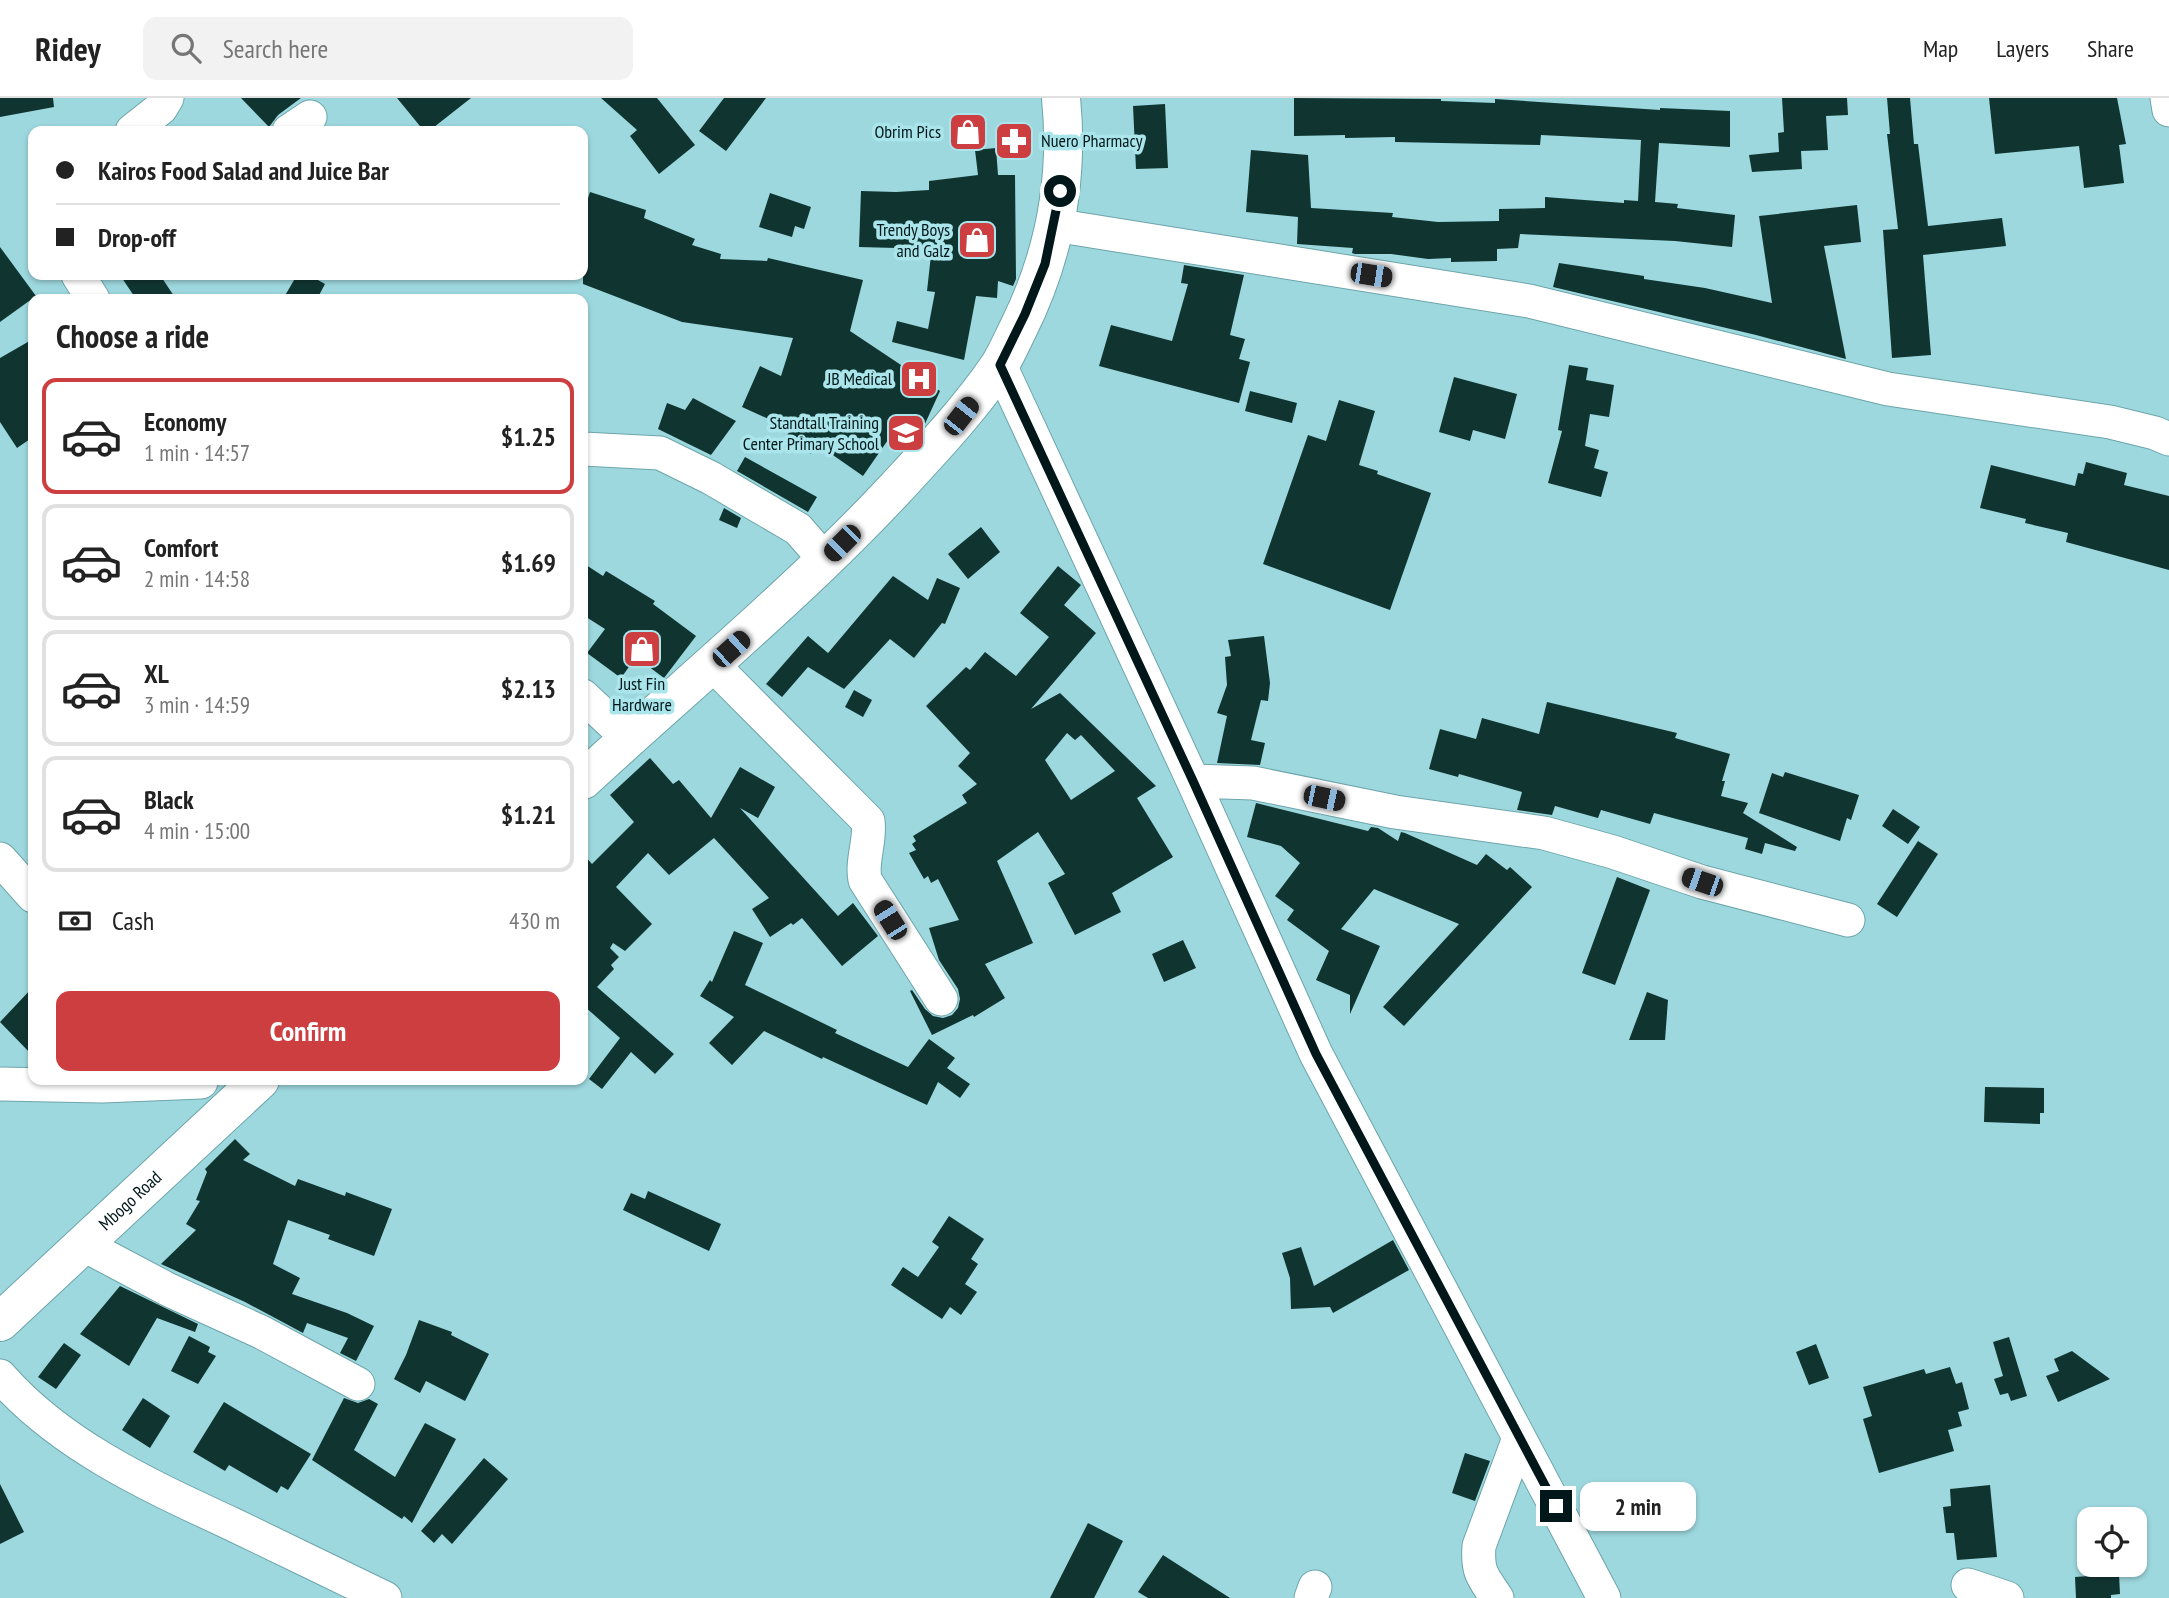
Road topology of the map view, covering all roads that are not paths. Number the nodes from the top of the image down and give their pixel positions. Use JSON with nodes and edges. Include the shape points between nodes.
{"nodes":[{"id":1,"x":167,"y":98,"type":"edge"},
{"id":2,"x":1060,"y":98,"type":"edge"},
{"id":3,"x":2166,"y":98,"type":"edge"},
{"id":4,"x":2169,"y":110,"type":"edge"},
{"id":5,"x":139,"y":126,"type":"edge"},
{"id":6,"x":1054,"y":225,"type":"junction"},
{"id":7,"x":1000,"y":365,"type":"junction"},
{"id":8,"x":2169,"y":439,"type":"edge"},
{"id":9,"x":588,"y":449,"type":"edge"},
{"id":10,"x":825,"y":560,"type":"junction"},
{"id":11,"x":713,"y":665,"type":"junction"},
{"id":12,"x":588,"y":701,"type":"edge"},
{"id":13,"x":628,"y":739,"type":"junction"},
{"id":14,"x":588,"y":774,"type":"edge"},
{"id":15,"x":1193,"y":781,"type":"junction"},
{"id":16,"x":0,"y":859,"type":"edge"},
{"id":17,"x":28,"y":890,"type":"edge"},
{"id":18,"x":1848,"y":920,"type":"dead end"},
{"id":19,"x":941,"y":999,"type":"dead end"},
{"id":20,"x":0,"y":1084,"type":"edge"},
{"id":21,"x":28,"y":1085,"type":"edge"},
{"id":22,"x":51,"y":1085,"type":"edge"},
{"id":23,"x":122,"y":1085,"type":"edge"},
{"id":24,"x":204,"y":1085,"type":"edge"},
{"id":25,"x":255,"y":1085,"type":"edge"},
{"id":26,"x":230,"y":1108,"type":"junction"},
{"id":27,"x":84,"y":1245,"type":"junction"},
{"id":28,"x":0,"y":1322,"type":"edge"},
{"id":29,"x":0,"y":1376,"type":"edge"},
{"id":30,"x":358,"y":1384,"type":"dead end"},
{"id":31,"x":1519,"y":1438,"type":"junction"},
{"id":32,"x":1968,"y":1585,"type":"dead end"},
{"id":33,"x":385,"y":1598,"type":"edge"},
{"id":34,"x":1497,"y":1598,"type":"edge"},
{"id":35,"x":1604,"y":1598,"type":"edge"},
{"id":36,"x":2007,"y":1598,"type":"edge"}],
"edges":[{"from":1,"to":5,"type":"street","via":[[162,108]]},
{"from":2,"to":6,"type":"main road","via":[[1063,167]]},
{"from":3,"to":4,"type":"street"},
{"from":6,"to":7,"type":"main road","via":[[1045,264]]},
{"from":6,"to":8,"type":"street","via":[[1529,301],[1888,389],[2110,422]]},
{"from":7,"to":10,"type":"main road","via":[[948,432]]},
{"from":7,"to":15,"type":"street"},
{"from":9,"to":10,"type":"street","via":[[660,453],[798,529]]},
{"from":10,"to":11,"type":"main road"},
{"from":11,"to":13,"type":"main road"},
{"from":11,"to":19,"type":"street","via":[[867,821],[865,880]]},
{"from":12,"to":13,"type":"street"},
{"from":13,"to":14,"type":"main road"},
{"from":15,"to":18,"type":"street","via":[[1253,783],[1395,812],[1544,832],[1702,882]]},
{"from":15,"to":31,"type":"street","via":[[1316,1054]]},
{"from":16,"to":17,"type":"street"},
{"from":20,"to":21,"type":"street"},
{"from":22,"to":23,"type":"street"},
{"from":24,"to":26,"type":"street"},
{"from":25,"to":26,"type":"main road","name":"Mbogo Road"},
{"from":26,"to":27,"type":"main road","name":"Mbogo Road"},
{"from":27,"to":28,"type":"main road","name":"Mbogo Road"},
{"from":27,"to":30,"type":"street"},
{"from":29,"to":33,"type":"street","via":[[65,1435],[126,1473]]},
{"from":31,"to":34,"type":"street","via":[[1479,1546],[1481,1576]]},
{"from":31,"to":35,"type":"street"},
{"from":32,"to":36,"type":"street"}]}
